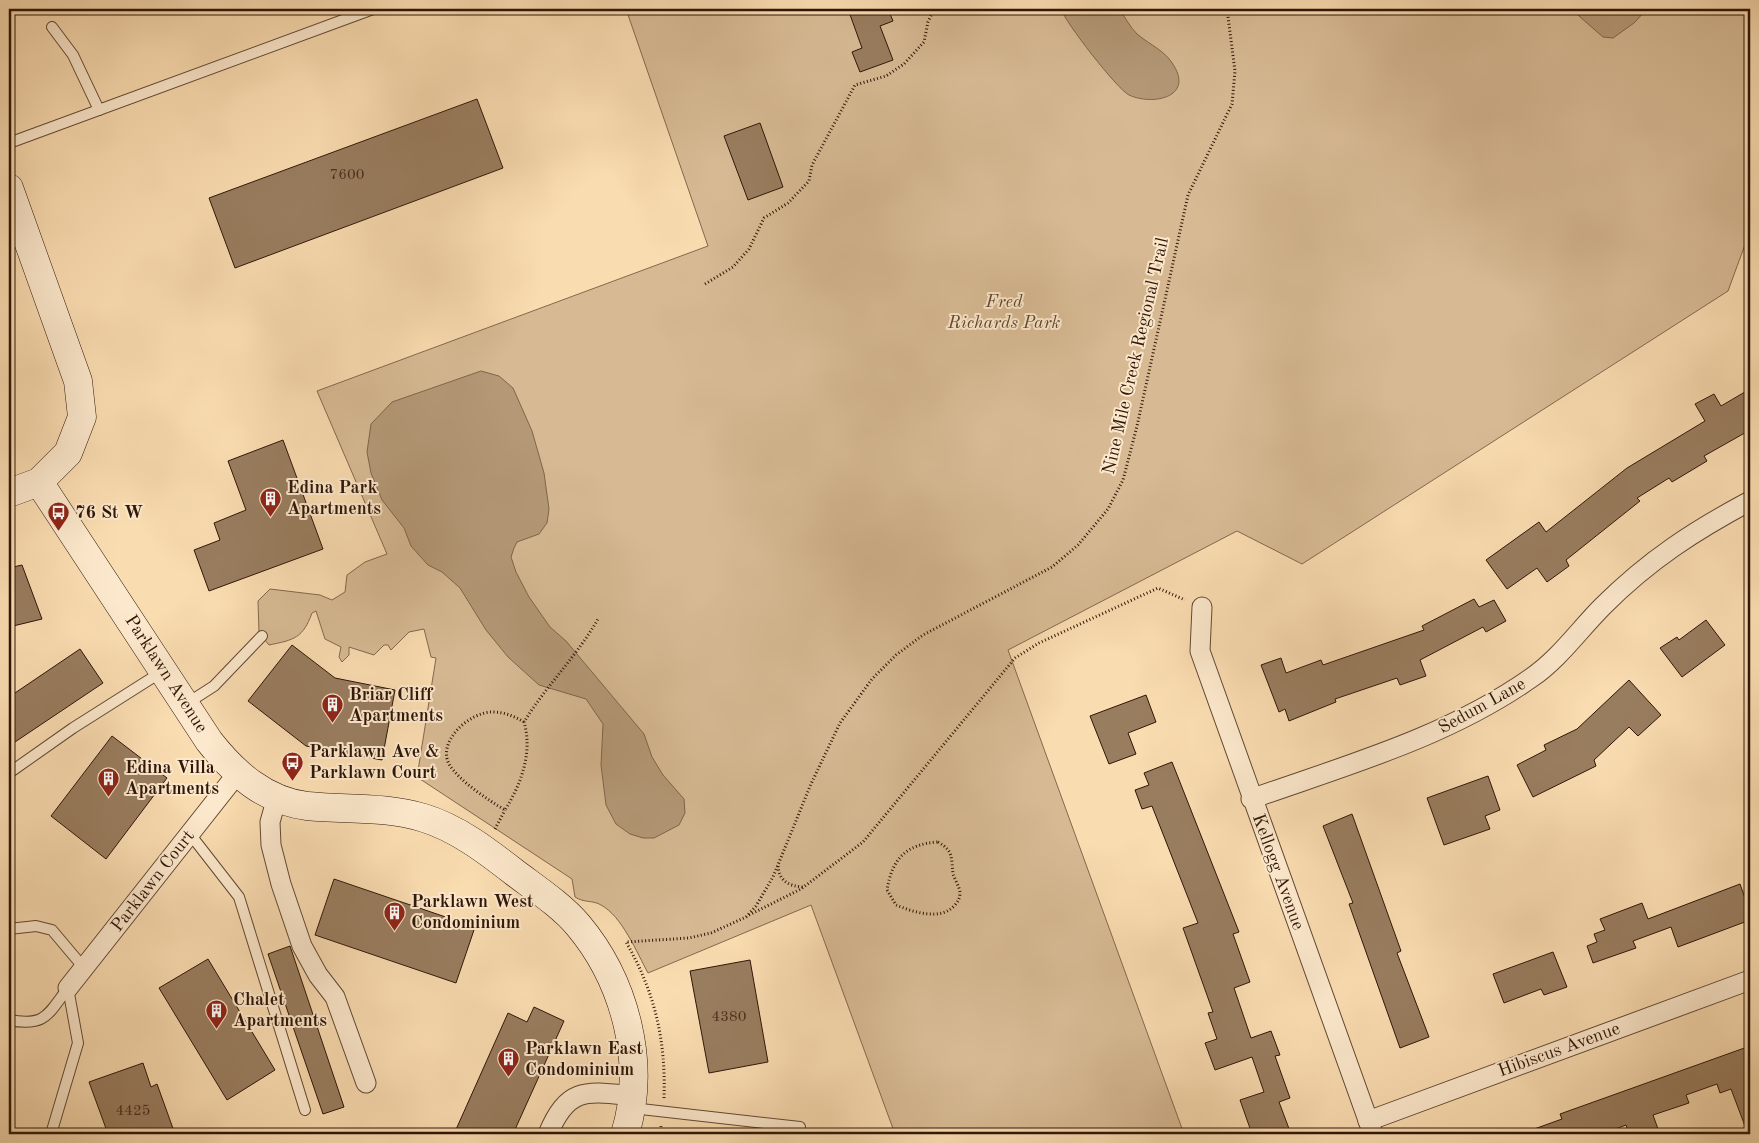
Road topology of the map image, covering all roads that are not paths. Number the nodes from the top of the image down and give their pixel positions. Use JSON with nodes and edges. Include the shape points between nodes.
{"nodes":[{"id":1,"x":373,"y":9,"type":"edge"},
{"id":2,"x":52,"y":27,"type":"dead end"},
{"id":3,"x":99,"y":110,"type":"junction"},
{"id":4,"x":9,"y":143,"type":"edge"},
{"id":5,"x":9,"y":188,"type":"edge"},
{"id":6,"x":40,"y":482,"type":"junction"},
{"id":7,"x":9,"y":493,"type":"edge"},
{"id":8,"x":1750,"y":501,"type":"edge"},
{"id":9,"x":1202,"y":607,"type":"road end"},
{"id":10,"x":262,"y":636,"type":"dead end"},
{"id":11,"x":163,"y":671,"type":"junction"},
{"id":12,"x":185,"y":704,"type":"junction"},
{"id":13,"x":9,"y":773,"type":"edge"},
{"id":14,"x":237,"y":774,"type":"junction"},
{"id":15,"x":277,"y":797,"type":"junction"},
{"id":16,"x":1251,"y":799,"type":"junction"},
{"id":17,"x":190,"y":834,"type":"junction"},
{"id":18,"x":9,"y":929,"type":"edge"},
{"id":19,"x":84,"y":968,"type":"junction"},
{"id":20,"x":1750,"y":980,"type":"edge"},
{"id":21,"x":68,"y":988,"type":"junction"},
{"id":22,"x":9,"y":1020,"type":"edge"},
{"id":23,"x":366,"y":1083,"type":"dead end"},
{"id":24,"x":632,"y":1102,"type":"junction"},
{"id":25,"x":305,"y":1110,"type":"dead end"},
{"id":26,"x":1370,"y":1128,"type":"edge"},
{"id":27,"x":51,"y":1134,"type":"edge"},
{"id":28,"x":548,"y":1134,"type":"edge"},
{"id":29,"x":626,"y":1134,"type":"edge"},
{"id":30,"x":799,"y":1134,"type":"edge"}],
"edges":[{"from":1,"to":3,"type":"lane"},
{"from":2,"to":3,"type":"lane","via":[[73,55]]},
{"from":3,"to":4,"type":"lane"},
{"from":5,"to":6,"type":"street","via":[[78,381],[82,417],[68,453]]},
{"from":6,"to":7,"type":"street"},
{"from":6,"to":11,"type":"street","name":"Parklawn Avenue"},
{"from":8,"to":16,"type":"street","name":"Sedum Lane","via":[[1706,524],[1651,561],[1603,606],[1566,648],[1533,677],[1483,710],[1436,733]]},
{"from":9,"to":16,"type":"street","name":"Kellogg Avenue","via":[[1200,651]]},
{"from":10,"to":12,"type":"lane","via":[[214,686]]},
{"from":11,"to":12,"type":"street","name":"Parklawn Avenue"},
{"from":11,"to":13,"type":"lane"},
{"from":12,"to":14,"type":"street","name":"Parklawn Avenue","via":[[209,741]]},
{"from":14,"to":15,"type":"street","name":"Parklawn Avenue"},
{"from":14,"to":17,"type":"street","name":"Parklawn Court"},
{"from":15,"to":23,"type":"street","via":[[270,822],[281,884],[302,946],[335,997]]},
{"from":15,"to":24,"type":"street","name":"Parklawn Avenue","via":[[306,806],[382,809],[424,818],[465,836],[578,924],[602,958],[620,999],[631,1039],[635,1082]]},
{"from":16,"to":26,"type":"street","name":"Kellogg Avenue"},
{"from":17,"to":19,"type":"street","name":"Parklawn Court"},
{"from":17,"to":25,"type":"lane","via":[[239,897]]},
{"from":18,"to":19,"type":"lane","via":[[36,926],[52,930]]},
{"from":19,"to":21,"type":"street","name":"Parklawn Court"},
{"from":20,"to":26,"type":"street","name":"Hibiscus Avenue"},
{"from":21,"to":22,"type":"lane","via":[[44,1019],[27,1024]]},
{"from":21,"to":27,"type":"lane","via":[[78,1043]]},
{"from":24,"to":28,"type":"street","via":[[597,1092],[581,1094],[556,1116]]},
{"from":24,"to":29,"type":"street","name":"Parklawn Avenue"},
{"from":24,"to":30,"type":"lane","via":[[800,1127]]}]}
